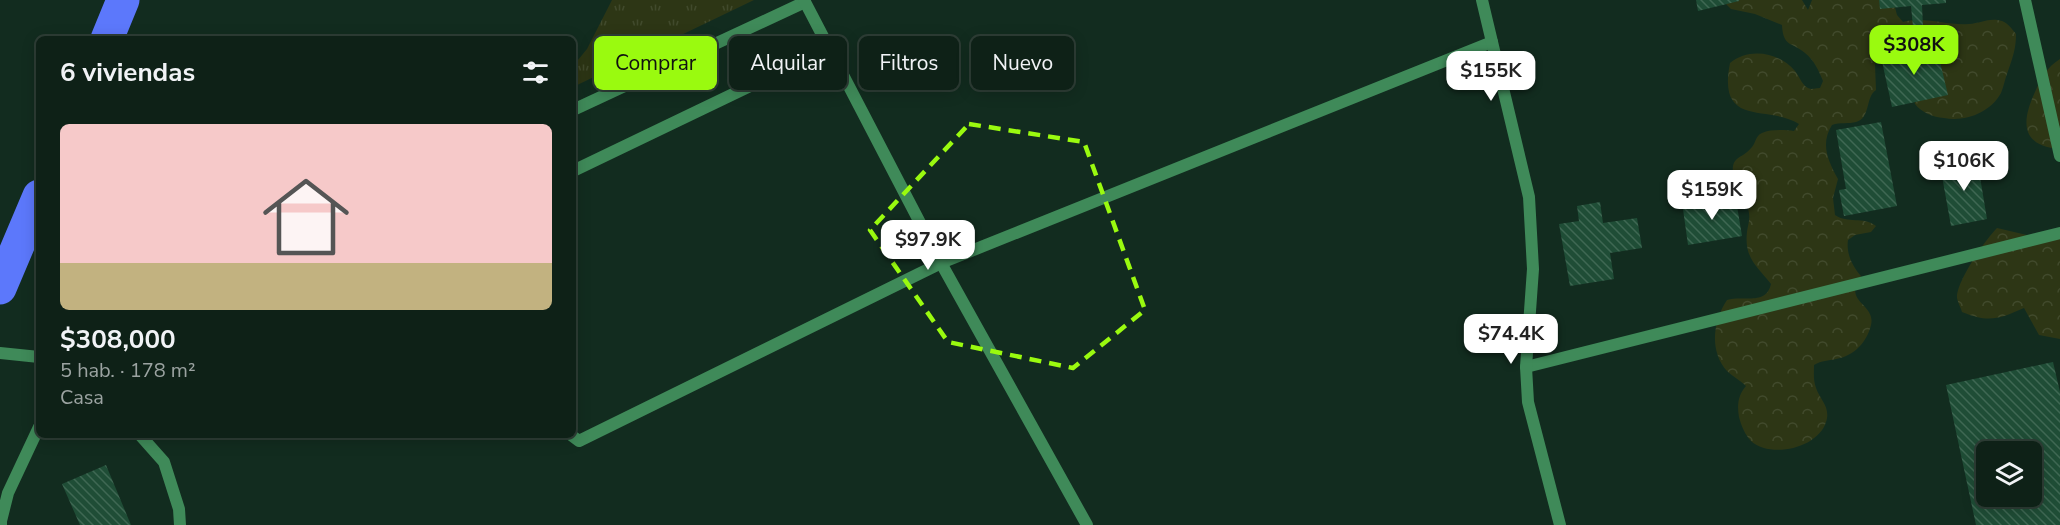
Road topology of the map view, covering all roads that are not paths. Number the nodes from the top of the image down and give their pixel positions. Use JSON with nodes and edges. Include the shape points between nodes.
{"nodes":[{"id":1,"x":123,"y":0,"type":"edge"},
{"id":2,"x":1482,"y":0,"type":"edge"},
{"id":3,"x":2025,"y":0,"type":"edge"},
{"id":4,"x":804,"y":1,"type":"edge"},
{"id":5,"x":108,"y":36,"type":"edge"},
{"id":6,"x":823,"y":36,"type":"edge"},
{"id":7,"x":1492,"y":42,"type":"junction"},
{"id":8,"x":847,"y":83,"type":"edge"},
{"id":9,"x":742,"y":90,"type":"edge"},
{"id":10,"x":576,"y":109,"type":"edge"},
{"id":11,"x":2060,"y":156,"type":"edge"},
{"id":12,"x":576,"y":170,"type":"edge"},
{"id":13,"x":36,"y":203,"type":"edge"},
{"id":14,"x":2060,"y":233,"type":"edge"},
{"id":15,"x":941,"y":263,"type":"junction"},
{"id":16,"x":0,"y":288,"type":"edge"},
{"id":17,"x":0,"y":353,"type":"edge"},
{"id":18,"x":36,"y":357,"type":"edge"},
{"id":19,"x":1526,"y":367,"type":"junction"},
{"id":20,"x":36,"y":433,"type":"edge"},
{"id":21,"x":143,"y":438,"type":"edge"},
{"id":22,"x":575,"y":438,"type":"edge"},
{"id":23,"x":1,"y":525,"type":"edge"},
{"id":24,"x":180,"y":525,"type":"edge"},
{"id":25,"x":1087,"y":525,"type":"edge"},
{"id":26,"x":1560,"y":525,"type":"edge"}],
"edges":[{"from":1,"to":5,"type":"highway"},
{"from":2,"to":7,"type":"street"},
{"from":3,"to":11,"type":"street"},
{"from":4,"to":6,"type":"street"},
{"from":4,"to":10,"type":"street"},
{"from":7,"to":15,"type":"street"},
{"from":7,"to":19,"type":"street","via":[[1529,197],[1533,269]]},
{"from":8,"to":15,"type":"street"},
{"from":9,"to":12,"type":"street"},
{"from":13,"to":16,"type":"highway"},
{"from":14,"to":19,"type":"street"},
{"from":15,"to":22,"type":"street","via":[[579,441]]},
{"from":15,"to":25,"type":"street"},
{"from":17,"to":18,"type":"street"},
{"from":19,"to":26,"type":"street","via":[[1527,402]]},
{"from":20,"to":23,"type":"street","via":[[8,494]]},
{"from":21,"to":24,"type":"street","via":[[164,462]]}]}
